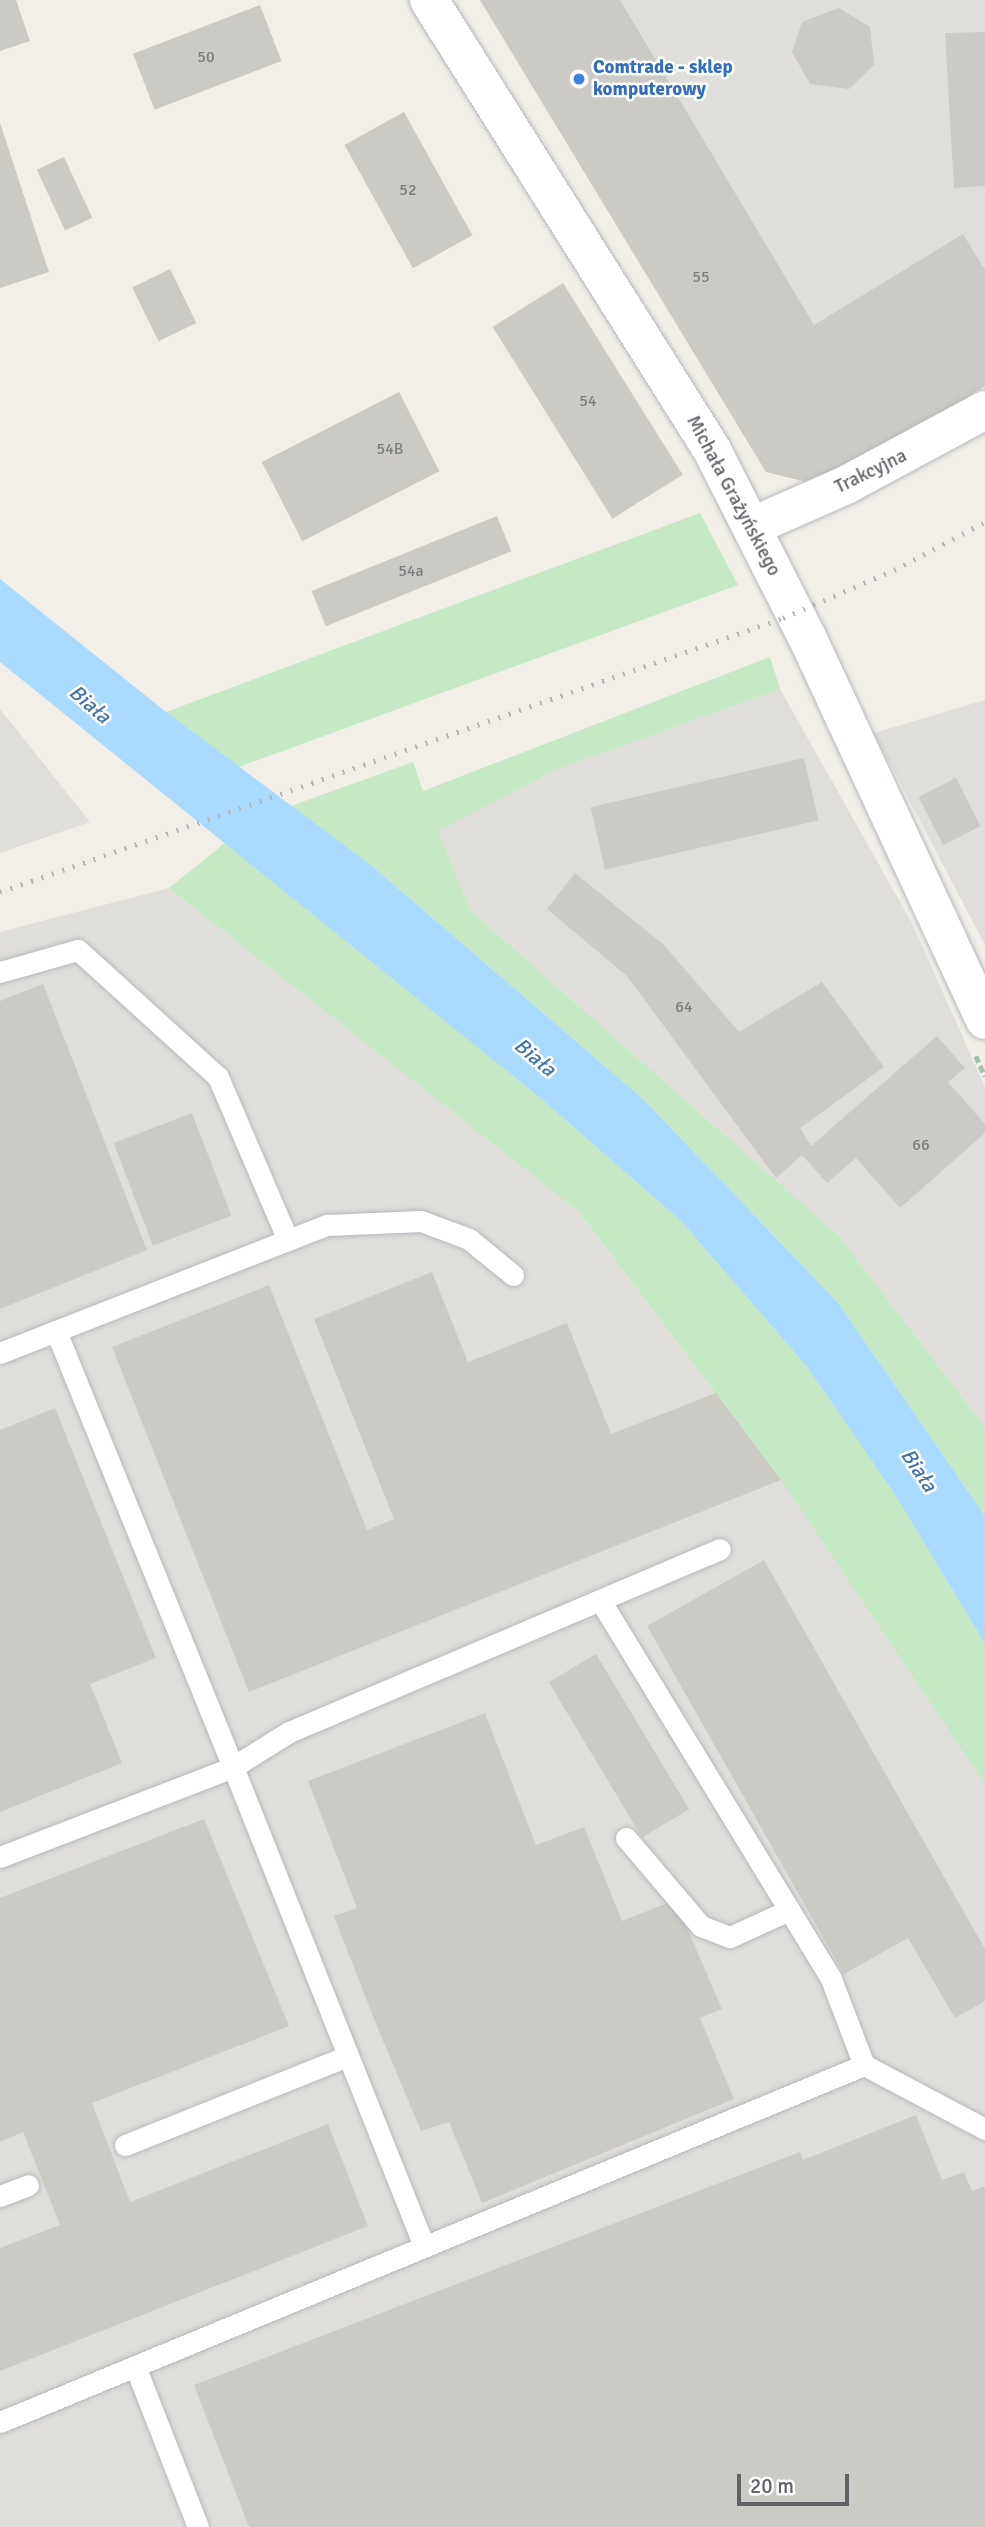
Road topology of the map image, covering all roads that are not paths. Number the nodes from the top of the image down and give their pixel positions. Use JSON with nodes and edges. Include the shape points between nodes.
{"nodes":[{"id":1,"x":429,"y":0,"type":"edge"},
{"id":2,"x":985,"y":410,"type":"edge"},
{"id":3,"x":753,"y":526,"type":"junction"},
{"id":4,"x":0,"y":972,"type":"edge"},
{"id":5,"x":985,"y":1020,"type":"edge"},
{"id":6,"x":288,"y":1240,"type":"junction"},
{"id":7,"x":513,"y":1275,"type":"dead end"},
{"id":8,"x":56,"y":1331,"type":"junction"},
{"id":9,"x":0,"y":1353,"type":"edge"},
{"id":10,"x":720,"y":1549,"type":"dead end"},
{"id":11,"x":600,"y":1600,"type":"junction"},
{"id":12,"x":233,"y":1767,"type":"junction"},
{"id":13,"x":626,"y":1838,"type":"dead end"},
{"id":14,"x":0,"y":1857,"type":"edge"},
{"id":15,"x":789,"y":1910,"type":"junction"},
{"id":16,"x":348,"y":2056,"type":"junction"},
{"id":17,"x":864,"y":2065,"type":"junction"},
{"id":18,"x":985,"y":2129,"type":"edge"},
{"id":19,"x":125,"y":2145,"type":"dead end"},
{"id":20,"x":28,"y":2185,"type":"dead end"},
{"id":21,"x":0,"y":2196,"type":"edge"},
{"id":22,"x":424,"y":2246,"type":"junction"},
{"id":23,"x":135,"y":2366,"type":"junction"},
{"id":24,"x":0,"y":2422,"type":"edge"},
{"id":25,"x":198,"y":2527,"type":"edge"}],
"edges":[{"from":1,"to":3,"type":"street","name":"Michała Grażyńskiego","via":[[712,450]]},
{"from":2,"to":3,"type":"street","name":"Trakcyjna","via":[[846,485]]},
{"from":3,"to":5,"type":"street","name":"Michała Grażyńskiego"},
{"from":4,"to":6,"type":"lane","via":[[78,950],[218,1077]]},
{"from":6,"to":7,"type":"lane","via":[[327,1225],[421,1221],[469,1239]]},
{"from":6,"to":8,"type":"lane"},
{"from":8,"to":9,"type":"lane"},
{"from":8,"to":12,"type":"lane"},
{"from":10,"to":11,"type":"lane"},
{"from":11,"to":12,"type":"lane","via":[[289,1732]]},
{"from":11,"to":15,"type":"lane"},
{"from":12,"to":14,"type":"lane"},
{"from":12,"to":16,"type":"lane"},
{"from":13,"to":15,"type":"lane","via":[[701,1926],[730,1937]]},
{"from":15,"to":17,"type":"lane","via":[[831,1979]]},
{"from":16,"to":19,"type":"lane"},
{"from":16,"to":22,"type":"lane"},
{"from":17,"to":18,"type":"lane"},
{"from":17,"to":22,"type":"lane"},
{"from":20,"to":21,"type":"lane"},
{"from":22,"to":23,"type":"lane"},
{"from":23,"to":24,"type":"lane"},
{"from":23,"to":25,"type":"lane"}]}
